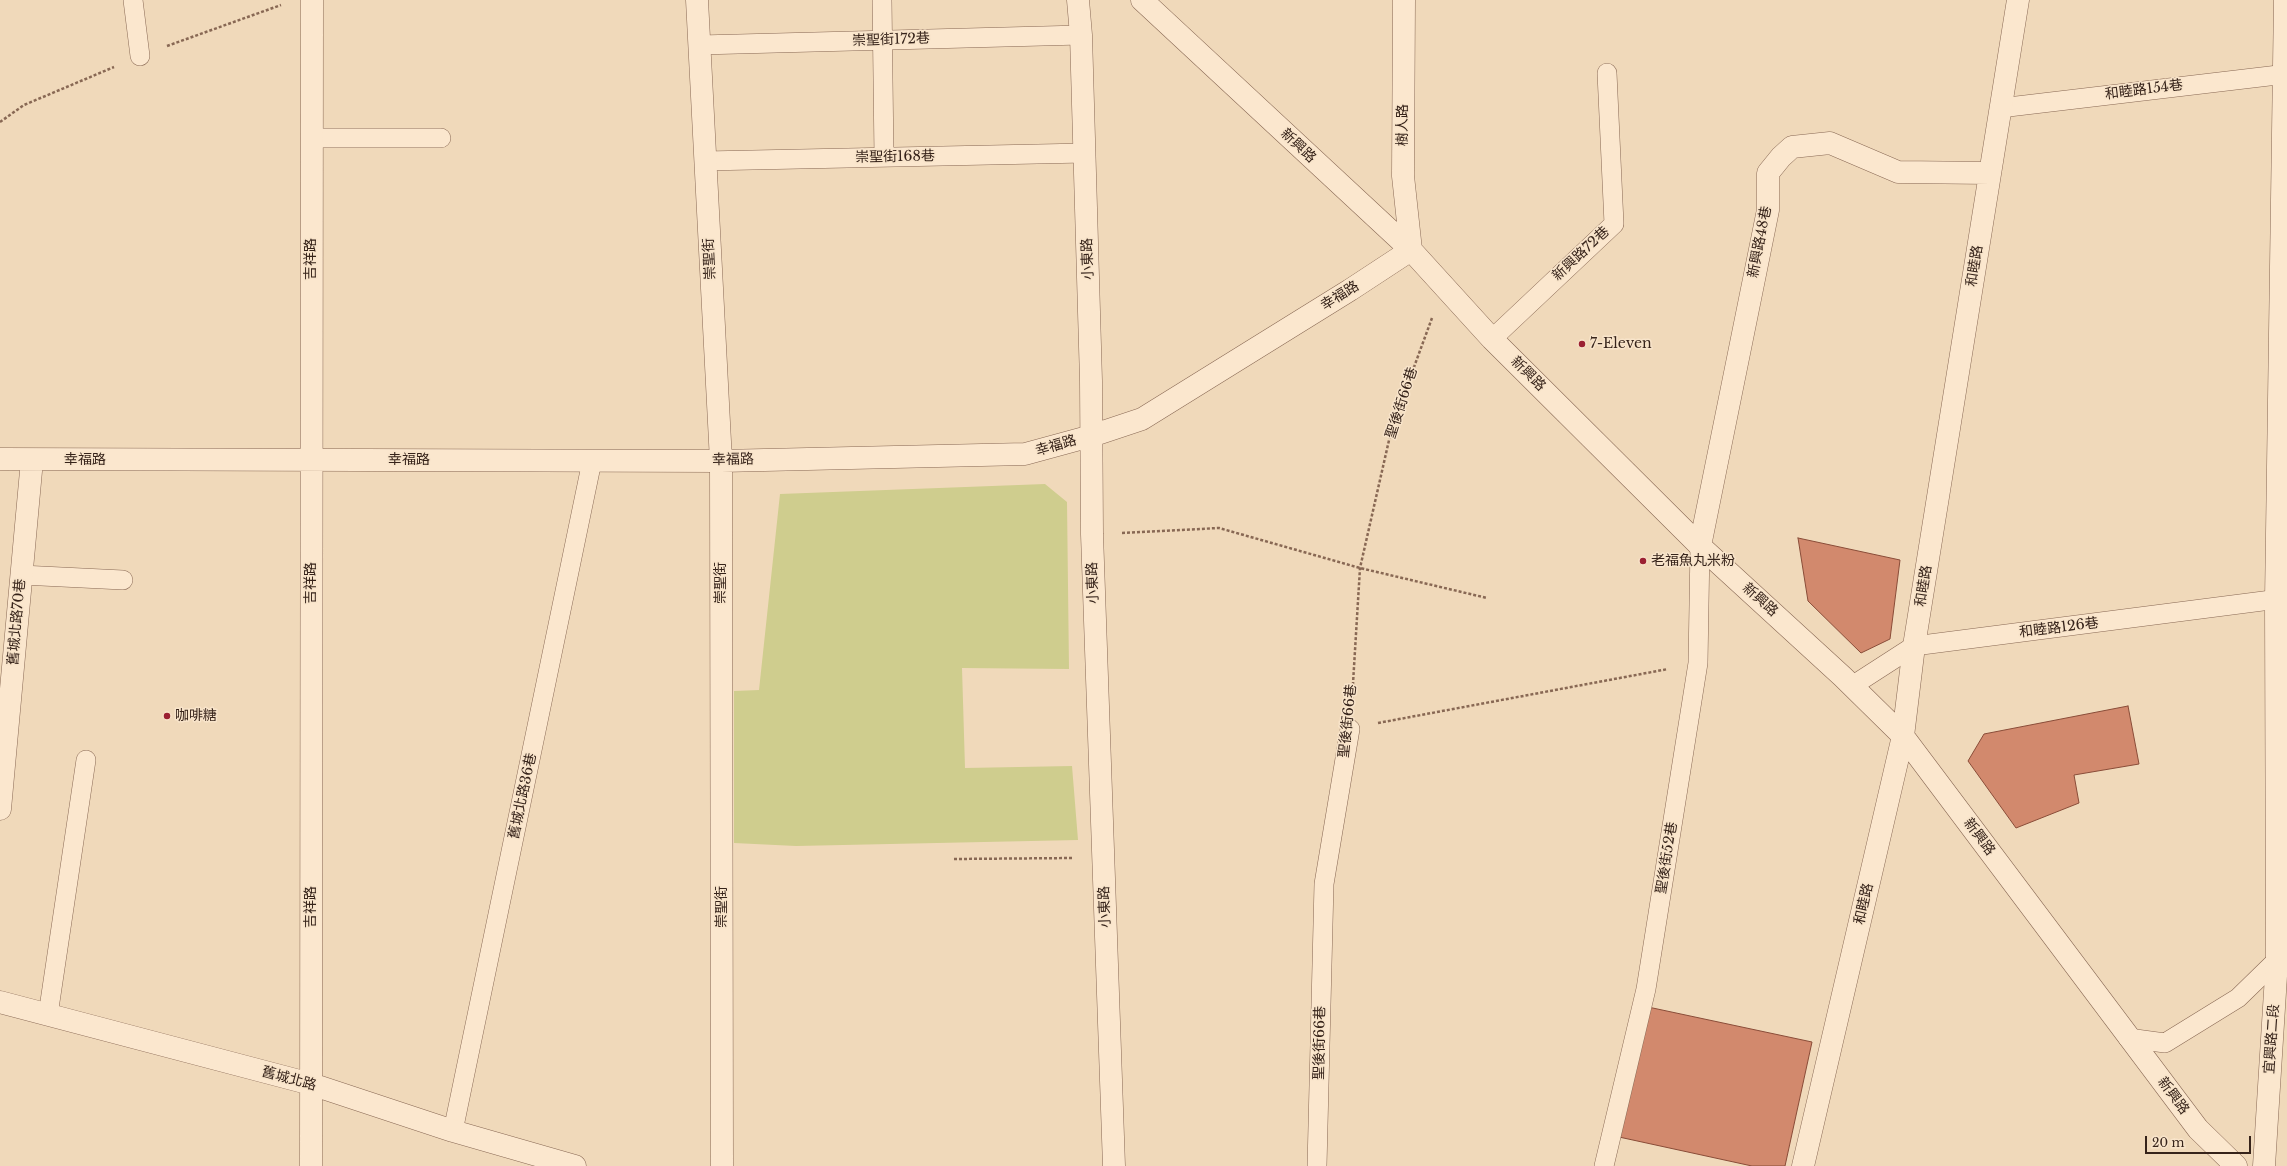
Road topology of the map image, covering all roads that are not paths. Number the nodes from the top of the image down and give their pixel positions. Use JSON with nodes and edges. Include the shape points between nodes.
{"nodes":[{"id":1,"x":133,"y":0,"type":"edge"},
{"id":2,"x":312,"y":0,"type":"edge"},
{"id":3,"x":697,"y":0,"type":"edge"},
{"id":4,"x":882,"y":0,"type":"edge"},
{"id":5,"x":1078,"y":0,"type":"edge"},
{"id":6,"x":1142,"y":0,"type":"edge"},
{"id":7,"x":1404,"y":0,"type":"edge"},
{"id":8,"x":2018,"y":0,"type":"edge"},
{"id":9,"x":2285,"y":0,"type":"edge"},
{"id":10,"x":1081,"y":35,"type":"junction"},
{"id":11,"x":883,"y":40,"type":"junction"},
{"id":12,"x":700,"y":45,"type":"junction"},
{"id":13,"x":140,"y":56,"type":"road end"},
{"id":14,"x":1607,"y":73,"type":"dead end"},
{"id":15,"x":2286,"y":74,"type":"edge"},
{"id":16,"x":2000,"y":108,"type":"junction"},
{"id":17,"x":311,"y":138,"type":"junction"},
{"id":18,"x":441,"y":138,"type":"dead end"},
{"id":19,"x":1085,"y":153,"type":"junction"},
{"id":20,"x":884,"y":158,"type":"junction"},
{"id":21,"x":705,"y":161,"type":"junction"},
{"id":22,"x":1990,"y":173,"type":"junction"},
{"id":23,"x":1411,"y":250,"type":"junction"},
{"id":24,"x":1492,"y":339,"type":"junction"},
{"id":25,"x":1091,"y":436,"type":"junction"},
{"id":26,"x":0,"y":459,"type":"edge"},
{"id":27,"x":32,"y":460,"type":"junction"},
{"id":28,"x":310,"y":460,"type":"junction"},
{"id":29,"x":592,"y":461,"type":"junction"},
{"id":30,"x":721,"y":461,"type":"junction"},
{"id":31,"x":1700,"y":546,"type":"junction"},
{"id":32,"x":21,"y":574,"type":"junction"},
{"id":33,"x":123,"y":580,"type":"dead end"},
{"id":34,"x":2282,"y":599,"type":"edge"},
{"id":35,"x":1914,"y":646,"type":"junction"},
{"id":36,"x":1852,"y":686,"type":"junction"},
{"id":37,"x":1350,"y":729,"type":"road end"},
{"id":38,"x":1904,"y":736,"type":"junction"},
{"id":39,"x":86,"y":760,"type":"dead end"},
{"id":40,"x":0,"y":809,"type":"edge"},
{"id":41,"x":2282,"y":960,"type":"edge"},
{"id":42,"x":0,"y":1002,"type":"edge"},
{"id":43,"x":48,"y":1015,"type":"junction"},
{"id":44,"x":2128,"y":1038,"type":"junction"},
{"id":45,"x":311,"y":1084,"type":"junction"},
{"id":46,"x":453,"y":1131,"type":"junction"},
{"id":47,"x":311,"y":1166,"type":"edge"},
{"id":48,"x":575,"y":1166,"type":"edge"},
{"id":49,"x":722,"y":1166,"type":"edge"},
{"id":50,"x":1114,"y":1166,"type":"edge"},
{"id":51,"x":1316,"y":1166,"type":"edge"},
{"id":52,"x":1604,"y":1166,"type":"edge"},
{"id":53,"x":1803,"y":1166,"type":"edge"},
{"id":54,"x":2236,"y":1166,"type":"edge"},
{"id":55,"x":2264,"y":1166,"type":"edge"}],
"edges":[{"from":1,"to":13,"type":"lane"},
{"from":2,"to":17,"type":"street","name":"吉祥路"},
{"from":3,"to":12,"type":"street","name":"崇聖街"},
{"from":4,"to":11,"type":"lane"},
{"from":5,"to":10,"type":"street","name":"小東路"},
{"from":6,"to":23,"type":"street","name":"新興路"},
{"from":7,"to":23,"type":"street","name":"樹人路","via":[[1403,176]]},
{"from":8,"to":16,"type":"street","name":"和睦路"},
{"from":9,"to":15,"type":"street","name":"宜興路二段"},
{"from":10,"to":11,"type":"lane","name":"崇聖街172巷"},
{"from":10,"to":19,"type":"street","name":"小東路"},
{"from":11,"to":12,"type":"lane","name":"崇聖街172巷"},
{"from":11,"to":20,"type":"lane"},
{"from":12,"to":21,"type":"street","name":"崇聖街"},
{"from":14,"to":24,"type":"lane","name":"新興路72巷","via":[[1614,224]]},
{"from":15,"to":16,"type":"lane","name":"和睦路154巷"},
{"from":15,"to":34,"type":"street","name":"宜興路二段"},
{"from":16,"to":22,"type":"street","name":"和睦路"},
{"from":17,"to":18,"type":"lane"},
{"from":17,"to":28,"type":"street","name":"吉祥路"},
{"from":19,"to":20,"type":"lane","name":"崇聖街168巷"},
{"from":19,"to":25,"type":"street","name":"小東路"},
{"from":20,"to":21,"type":"lane","name":"崇聖街168巷"},
{"from":21,"to":30,"type":"street","name":"崇聖街"},
{"from":22,"to":31,"type":"street","name":"新興路48巷","via":[[1898,172],[1830,143],[1792,147],[1776,162],[1768,173],[1768,210]]},
{"from":22,"to":35,"type":"street","name":"和睦路"},
{"from":23,"to":24,"type":"street","name":"新興路"},
{"from":23,"to":25,"type":"street","name":"幸福路","via":[[1142,419]]},
{"from":24,"to":31,"type":"street","name":"新興路"},
{"from":25,"to":30,"type":"street","name":"幸福路","via":[[1025,454]]},
{"from":25,"to":50,"type":"street","name":"小東路","via":[[1092,534]]},
{"from":26,"to":27,"type":"street","name":"幸福路"},
{"from":27,"to":28,"type":"street","name":"幸福路"},
{"from":27,"to":32,"type":"street","name":"舊城北路70巷"},
{"from":28,"to":29,"type":"street","name":"幸福路"},
{"from":28,"to":45,"type":"street","name":"吉祥路"},
{"from":29,"to":30,"type":"street","name":"幸福路"},
{"from":29,"to":46,"type":"lane","name":"舊城北路36巷"},
{"from":30,"to":49,"type":"street","name":"崇聖街"},
{"from":31,"to":36,"type":"street","name":"新興路"},
{"from":31,"to":52,"type":"lane","name":"聖後街52巷","via":[[1698,663],[1646,989]]},
{"from":32,"to":33,"type":"lane"},
{"from":32,"to":40,"type":"street","name":"舊城北路70巷"},
{"from":34,"to":35,"type":"lane","name":"和睦路126巷"},
{"from":34,"to":41,"type":"street","name":"宜興路二段"},
{"from":35,"to":36,"type":"lane","name":"和睦路126巷"},
{"from":35,"to":38,"type":"street","name":"和睦路"},
{"from":36,"to":38,"type":"street","name":"新興路"},
{"from":37,"to":51,"type":"lane","name":"聖後街66巷","via":[[1324,884]]},
{"from":38,"to":44,"type":"street","name":"新興路"},
{"from":38,"to":53,"type":"street","name":"和睦路"},
{"from":39,"to":43,"type":"lane"},
{"from":41,"to":44,"type":"lane","via":[[2238,998],[2165,1043]]},
{"from":41,"to":55,"type":"street","name":"宜興路二段"},
{"from":42,"to":43,"type":"street","name":"舊城北路"},
{"from":43,"to":45,"type":"street","name":"舊城北路"},
{"from":44,"to":54,"type":"street","name":"新興路","via":[[2198,1129]]},
{"from":45,"to":46,"type":"street","name":"舊城北路"},
{"from":45,"to":47,"type":"street","name":"吉祥路"},
{"from":46,"to":48,"type":"street","name":"舊城北路"}]}
